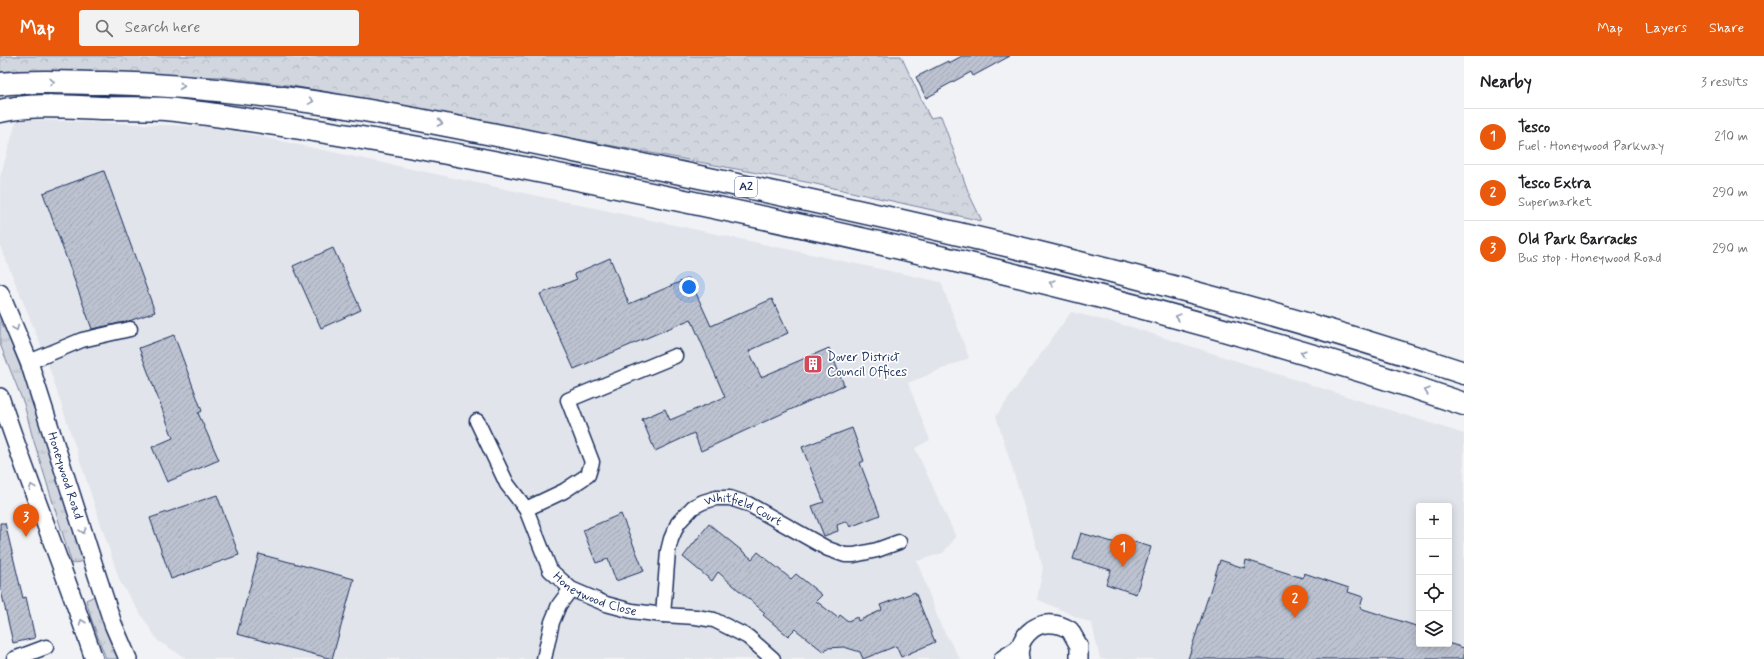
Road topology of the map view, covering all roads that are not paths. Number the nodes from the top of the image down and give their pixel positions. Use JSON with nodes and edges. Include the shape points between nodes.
{"nodes":[{"id":1,"x":7,"y":83,"type":"edge"},
{"id":2,"x":8,"y":109,"type":"edge"},
{"id":3,"x":0,"y":293,"type":"edge"},
{"id":4,"x":130,"y":329,"type":"dead end"},
{"id":5,"x":675,"y":356,"type":"dead end"},
{"id":6,"x":29,"y":362,"type":"junction"},
{"id":7,"x":1464,"y":373,"type":"edge"},
{"id":8,"x":0,"y":397,"type":"edge"},
{"id":9,"x":1464,"y":404,"type":"edge"},
{"id":10,"x":477,"y":421,"type":"dead end"},
{"id":11,"x":526,"y":509,"type":"junction"},
{"id":12,"x":899,"y":542,"type":"dead end"},
{"id":13,"x":571,"y":589,"type":"junction"},
{"id":14,"x":663,"y":615,"type":"junction"},
{"id":15,"x":46,"y":647,"type":"dead end"},
{"id":16,"x":1020,"y":653,"type":"edge"},
{"id":17,"x":1081,"y":658,"type":"edge"},
{"id":18,"x":14,"y":659,"type":"edge"},
{"id":19,"x":94,"y":659,"type":"edge"},
{"id":20,"x":128,"y":659,"type":"edge"},
{"id":21,"x":544,"y":659,"type":"edge"},
{"id":22,"x":773,"y":659,"type":"edge"},
{"id":23,"x":1003,"y":659,"type":"edge"}],
"edges":[{"from":1,"to":7,"type":"highway","number":"A2","one_way":true,"via":[[162,84],[300,99],[406,116],[775,193],[1075,261],[1223,299]]},
{"from":9,"to":2,"type":"highway","number":"A2","one_way":true,"via":[[1220,328],[1072,288],[686,200],[398,143],[240,119],[164,109],[49,106]]},
{"from":3,"to":6,"type":"street","name":"Honeywood Road","one_way":true},
{"from":4,"to":6,"type":"street","via":[[82,340]]},
{"from":5,"to":11,"type":"street","via":[[568,400],[592,462],[588,475],[564,491]]},
{"from":6,"to":20,"type":"street","name":"Honeywood Road","one_way":true,"via":[[106,602]]},
{"from":19,"to":8,"type":"street","one_way":true},
{"from":10,"to":11,"type":"street","name":"Honeywood Close","via":[[507,484]]},
{"from":11,"to":13,"type":"street","name":"Honeywood Close","via":[[550,570]]},
{"from":12,"to":14,"type":"street","name":"Whitfield Court","via":[[878,550],[845,555],[828,549],[748,504],[730,498],[716,498],[703,502],[693,507],[678,523],[671,539]]},
{"from":13,"to":14,"type":"street","name":"Honeywood Close","via":[[606,604]]},
{"from":13,"to":21,"type":"street","via":[[559,605],[552,622]]},
{"from":14,"to":22,"type":"street","name":"Honeywood Close","via":[[714,620],[748,636]]},
{"from":15,"to":18,"type":"street"},
{"from":16,"to":17,"type":"street","via":[[1023,639],[1029,632],[1040,625],[1053,624],[1070,630],[1079,646]]},
{"from":16,"to":23,"type":"street"}]}
